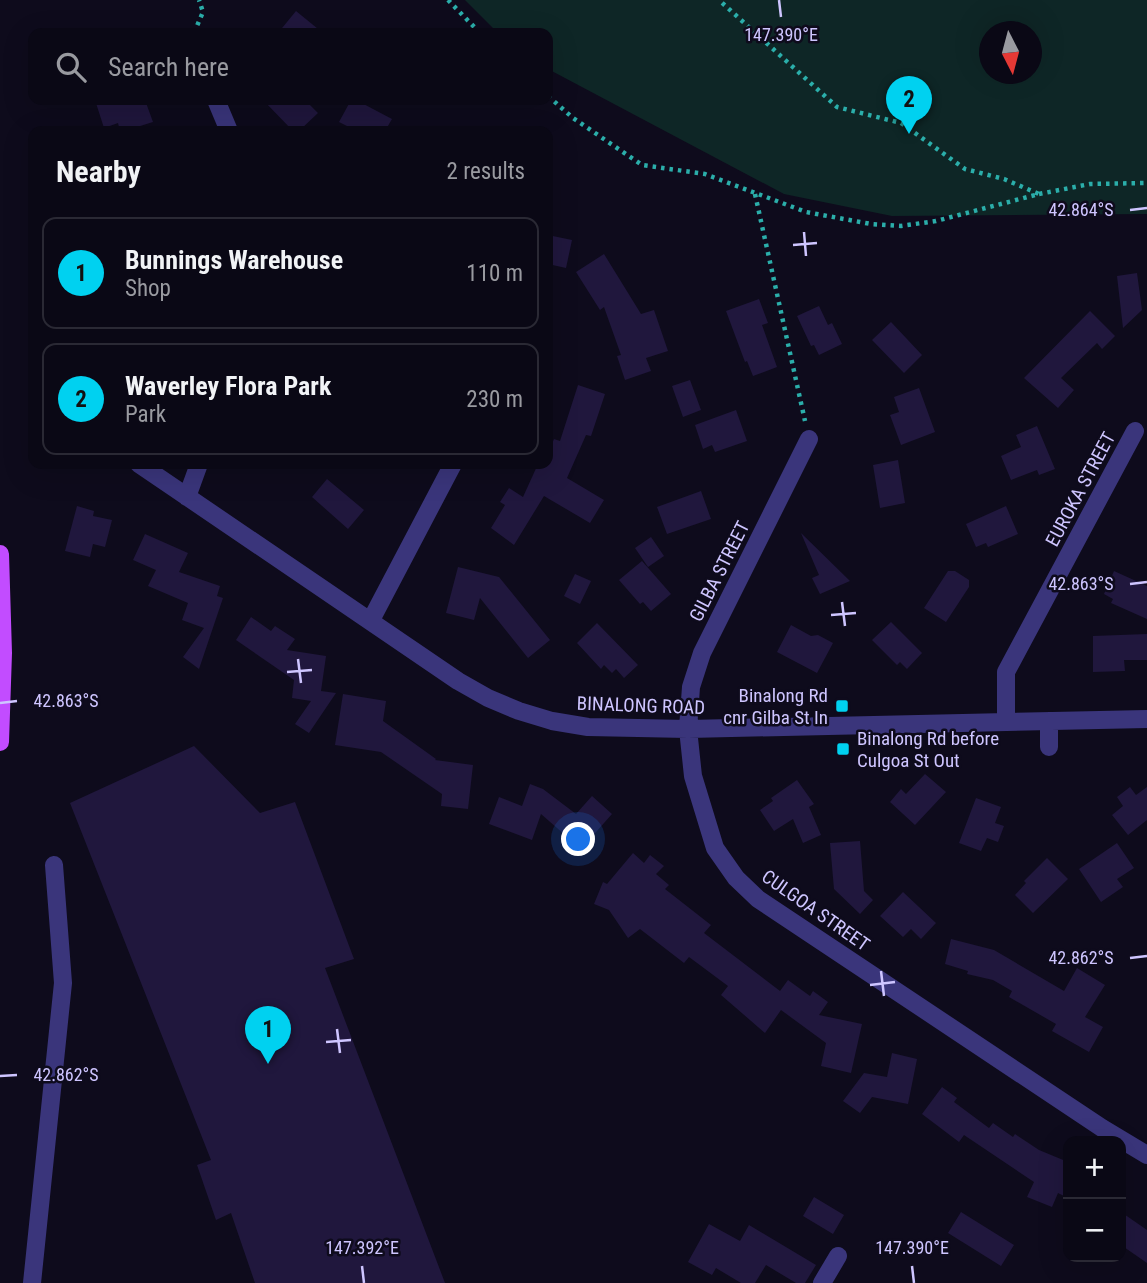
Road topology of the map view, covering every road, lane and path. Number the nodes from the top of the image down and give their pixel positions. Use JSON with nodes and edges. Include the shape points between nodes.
{"nodes":[{"id":1,"x":199,"y":0,"type":"edge"},
{"id":2,"x":448,"y":0,"type":"edge"},
{"id":3,"x":719,"y":0,"type":"edge"},
{"id":4,"x":196,"y":28,"type":"edge"},
{"id":5,"x":475,"y":28,"type":"edge"},
{"id":6,"x":553,"y":100,"type":"edge"},
{"id":7,"x":218,"y":105,"type":"edge"},
{"id":8,"x":227,"y":126,"type":"edge"},
{"id":9,"x":1147,"y":183,"type":"edge"},
{"id":10,"x":755,"y":194,"type":"junction"},
{"id":11,"x":1039,"y":194,"type":"junction"},
{"id":12,"x":1135,"y":431,"type":"dead end"},
{"id":13,"x":809,"y":439,"type":"joint"},
{"id":14,"x":146,"y":469,"type":"edge"},
{"id":15,"x":197,"y":469,"type":"edge"},
{"id":16,"x":450,"y":469,"type":"edge"},
{"id":17,"x":187,"y":497,"type":"junction"},
{"id":18,"x":0,"y":554,"type":"edge"},
{"id":19,"x":371,"y":620,"type":"junction"},
{"id":20,"x":1147,"y":719,"type":"edge"},
{"id":21,"x":1006,"y":721,"type":"junction"},
{"id":22,"x":1049,"y":721,"type":"junction"},
{"id":23,"x":688,"y":729,"type":"junction"},
{"id":24,"x":0,"y":742,"type":"edge"},
{"id":25,"x":1049,"y":747,"type":"dead end"},
{"id":26,"x":54,"y":866,"type":"dead end"},
{"id":27,"x":1147,"y":1155,"type":"edge"},
{"id":28,"x":838,"y":1256,"type":"dead end"},
{"id":29,"x":32,"y":1283,"type":"edge"},
{"id":30,"x":822,"y":1283,"type":"edge"}],
"edges":[{"from":1,"to":4,"type":"path","via":[[202,12]]},
{"from":2,"to":5,"type":"path"},
{"from":3,"to":11,"type":"path","via":[[837,107],[901,123],[965,169],[1004,178]]},
{"from":6,"to":10,"type":"path","via":[[642,165],[705,174]]},
{"from":7,"to":8,"type":"street"},
{"from":9,"to":11,"type":"path","via":[[1090,184]]},
{"from":10,"to":11,"type":"path","via":[[806,212],[901,226]]},
{"from":10,"to":13,"type":"path"},
{"from":12,"to":21,"type":"street","name":"EUROKA STREET","via":[[1006,672]]},
{"from":13,"to":23,"type":"street","name":"GILBA STREET","via":[[702,653],[691,687]]},
{"from":14,"to":17,"type":"street","name":"BINALONG ROAD"},
{"from":15,"to":17,"type":"street"},
{"from":16,"to":19,"type":"street"},
{"from":17,"to":19,"type":"street","name":"BINALONG ROAD"},
{"from":18,"to":24,"type":"main road"},
{"from":19,"to":23,"type":"street","name":"BINALONG ROAD","via":[[458,681],[519,711],[588,727]]},
{"from":20,"to":22,"type":"street","name":"BINALONG ROAD"},
{"from":21,"to":22,"type":"street","name":"BINALONG ROAD"},
{"from":21,"to":23,"type":"street","name":"BINALONG ROAD"},
{"from":22,"to":25,"type":"street"},
{"from":23,"to":27,"type":"street","name":"CULGOA STREET","via":[[693,776],[715,848],[758,899]]},
{"from":26,"to":29,"type":"street","via":[[63,983]]},
{"from":28,"to":30,"type":"street"}]}
